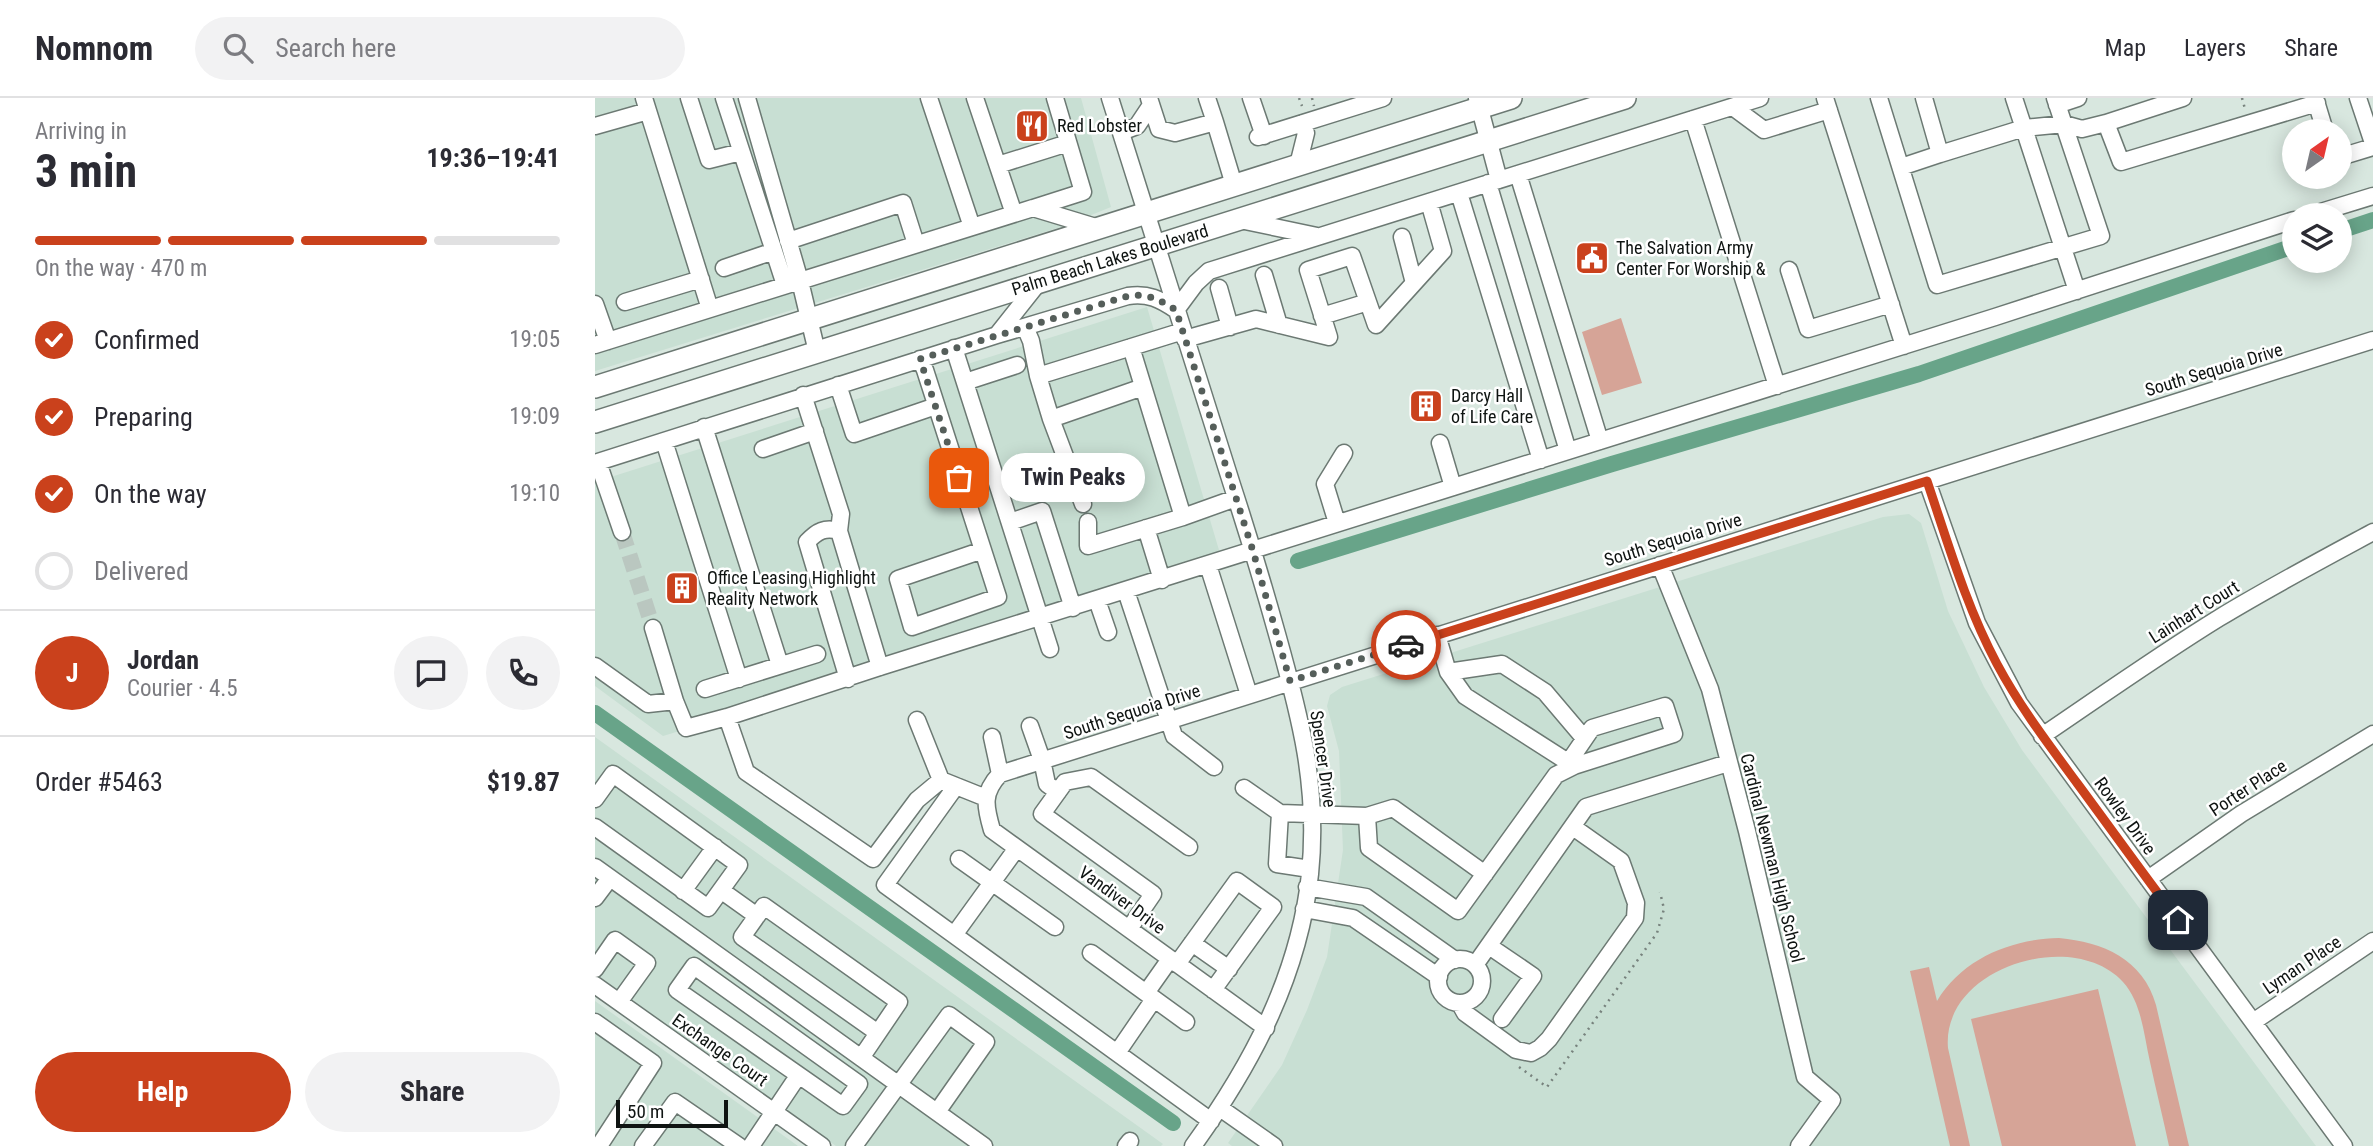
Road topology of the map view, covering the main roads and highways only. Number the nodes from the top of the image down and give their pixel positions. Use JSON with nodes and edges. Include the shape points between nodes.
{"nodes":[{"id":1,"x":1511,"y":98,"type":"edge"},
{"id":2,"x":1625,"y":98,"type":"edge"},
{"id":3,"x":1478,"y":103,"type":"edge"},
{"id":4,"x":595,"y":387,"type":"edge"},
{"id":5,"x":595,"y":422,"type":"edge"}],
"edges":[{"from":1,"to":3,"type":"main road","name":"Palm Beach Lakes Boulevard"},
{"from":2,"to":5,"type":"main road","name":"Palm Beach Lakes Boulevard"},
{"from":3,"to":4,"type":"main road","name":"Palm Beach Lakes Boulevard","via":[[1298,165]]}]}
